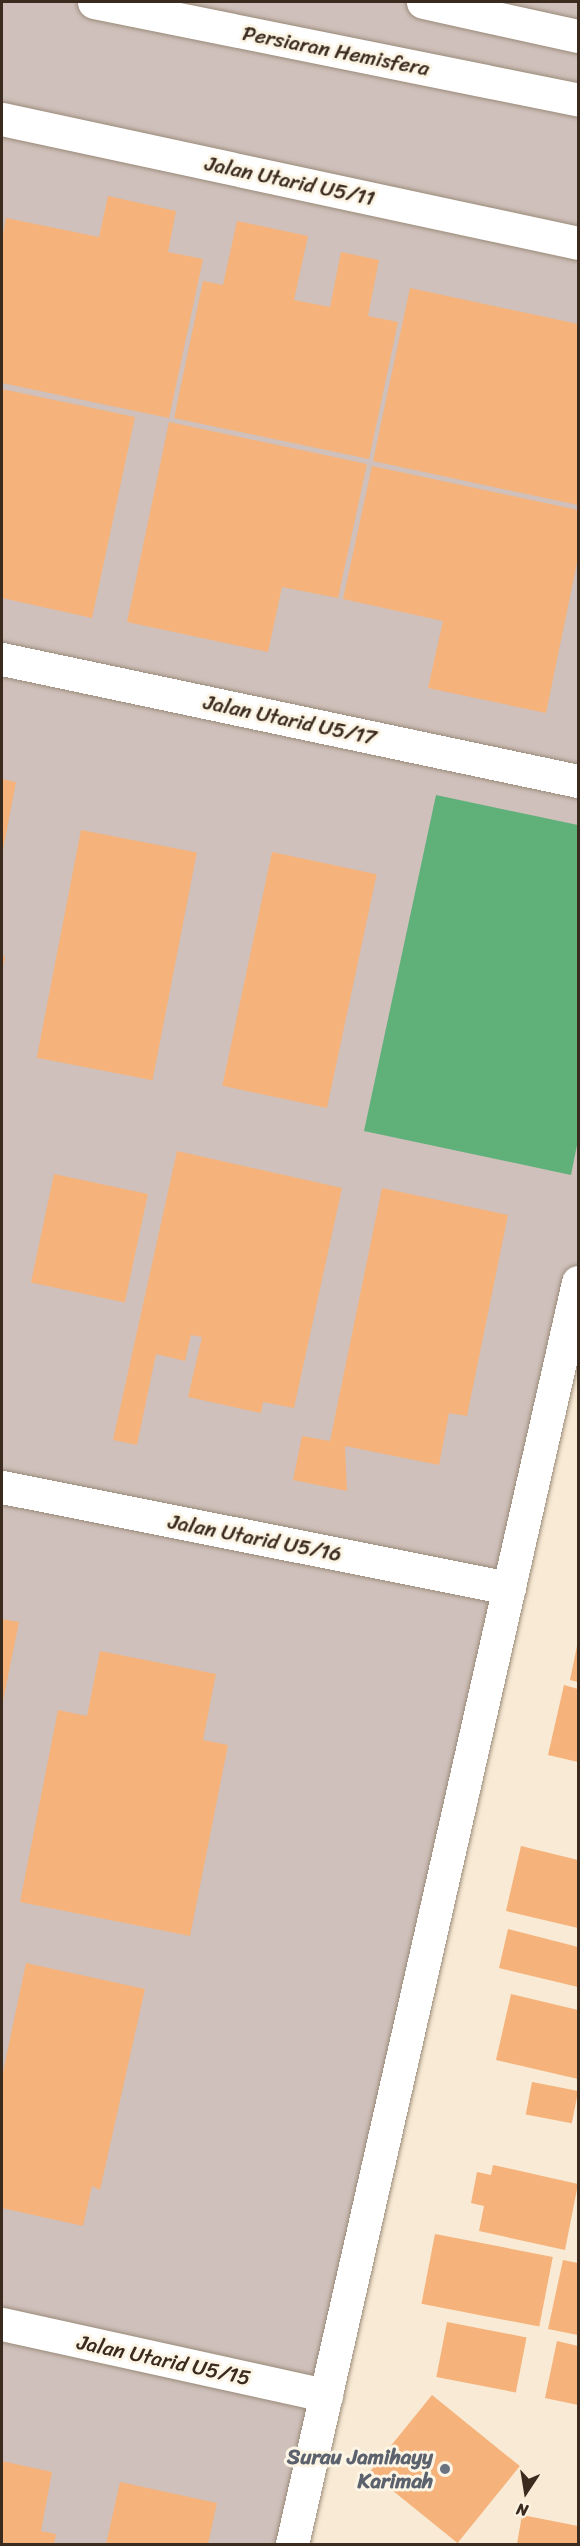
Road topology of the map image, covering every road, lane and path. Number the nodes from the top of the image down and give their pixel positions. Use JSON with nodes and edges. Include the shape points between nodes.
{"nodes":[{"id":1,"x":94,"y":2,"type":"edge"},
{"id":2,"x":423,"y":2,"type":"edge"},
{"id":3,"x":579,"y":36,"type":"edge"},
{"id":4,"x":579,"y":100,"type":"edge"},
{"id":5,"x":2,"y":119,"type":"edge"},
{"id":6,"x":579,"y":243,"type":"edge"},
{"id":7,"x":2,"y":658,"type":"edge"},
{"id":8,"x":579,"y":782,"type":"edge"},
{"id":9,"x":579,"y":1282,"type":"edge"},
{"id":10,"x":2,"y":1487,"type":"edge"},
{"id":11,"x":509,"y":1588,"type":"junction"},
{"id":12,"x":2,"y":2324,"type":"edge"},
{"id":13,"x":326,"y":2395,"type":"junction"},
{"id":14,"x":292,"y":2544,"type":"edge"}],
"edges":[{"from":1,"to":4,"type":"street","name":"Persiaran Hemisfera"},
{"from":2,"to":3,"type":"street"},
{"from":5,"to":6,"type":"street","name":"Jalan Utarid U5/11"},
{"from":7,"to":8,"type":"street","name":"Jalan Utarid U5/17"},
{"from":9,"to":11,"type":"street"},
{"from":10,"to":11,"type":"street","name":"Jalan Utarid U5/16"},
{"from":11,"to":13,"type":"street"},
{"from":12,"to":13,"type":"street","name":"Jalan Utarid U5/15"},
{"from":13,"to":14,"type":"street"}]}
